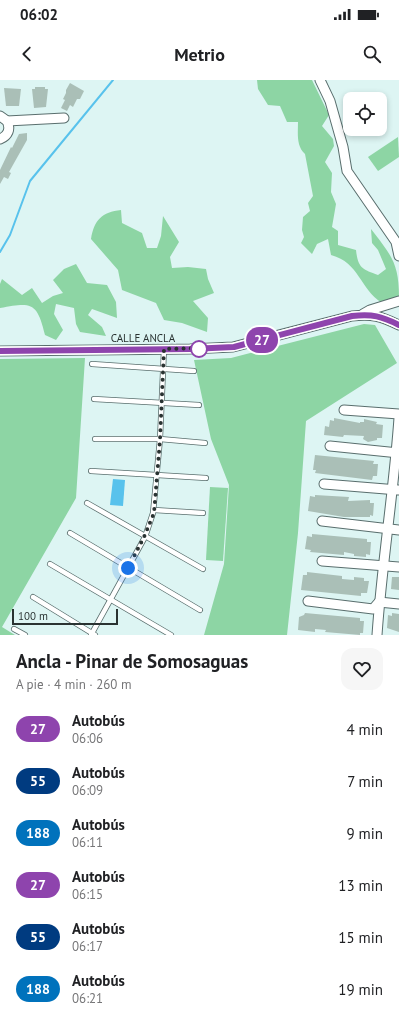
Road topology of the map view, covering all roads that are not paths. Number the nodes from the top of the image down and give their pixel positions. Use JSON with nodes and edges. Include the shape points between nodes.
{"nodes":[{"id":1,"x":320,"y":80,"type":"edge"},
{"id":2,"x":4,"y":118,"type":"edge"},
{"id":3,"x":64,"y":118,"type":"dead end"},
{"id":4,"x":0,"y":139,"type":"edge"},
{"id":5,"x":399,"y":256,"type":"edge"},
{"id":6,"x":399,"y":301,"type":"edge"},
{"id":7,"x":361,"y":316,"type":"junction"},
{"id":8,"x":399,"y":325,"type":"edge"},
{"id":9,"x":0,"y":351,"type":"edge"},
{"id":10,"x":163,"y":354,"type":"junction"},
{"id":11,"x":92,"y":364,"type":"dead end"},
{"id":12,"x":162,"y":369,"type":"junction"},
{"id":13,"x":194,"y":372,"type":"dead end"},
{"id":14,"x":94,"y":399,"type":"dead end"},
{"id":15,"x":161,"y":404,"type":"junction"},
{"id":16,"x":199,"y":405,"type":"dead end"},
{"id":17,"x":344,"y":410,"type":"dead end"},
{"id":18,"x":399,"y":414,"type":"edge"},
{"id":19,"x":399,"y":418,"type":"edge"},
{"id":20,"x":95,"y":439,"type":"dead end"},
{"id":21,"x":160,"y":440,"type":"junction"},
{"id":22,"x":205,"y":443,"type":"dead end"},
{"id":23,"x":330,"y":446,"type":"dead end"},
{"id":24,"x":398,"y":453,"type":"edge"},
{"id":25,"x":92,"y":472,"type":"dead end"},
{"id":26,"x":157,"y":474,"type":"junction"},
{"id":27,"x":206,"y":478,"type":"dead end"},
{"id":28,"x":324,"y":484,"type":"dead end"},
{"id":29,"x":396,"y":490,"type":"edge"},
{"id":30,"x":87,"y":503,"type":"dead end"},
{"id":31,"x":154,"y":510,"type":"junction"},
{"id":32,"x":203,"y":514,"type":"dead end"},
{"id":33,"x":322,"y":521,"type":"dead end"},
{"id":34,"x":387,"y":529,"type":"junction"},
{"id":35,"x":399,"y":530,"type":"edge"},
{"id":36,"x":70,"y":532,"type":"dead end"},
{"id":37,"x":144,"y":537,"type":"junction"},
{"id":38,"x":322,"y":560,"type":"dead end"},
{"id":39,"x":50,"y":564,"type":"dead end"},
{"id":40,"x":383,"y":566,"type":"junction"},
{"id":41,"x":399,"y":567,"type":"edge"},
{"id":42,"x":128,"y":568,"type":"junction"},
{"id":43,"x":203,"y":569,"type":"dead end"},
{"id":44,"x":33,"y":597,"type":"dead end"},
{"id":45,"x":111,"y":600,"type":"junction"},
{"id":46,"x":308,"y":601,"type":"dead end"},
{"id":47,"x":379,"y":602,"type":"junction"},
{"id":48,"x":399,"y":604,"type":"edge"},
{"id":49,"x":200,"y":610,"type":"dead end"},
{"id":50,"x":14,"y":629,"type":"dead end"},
{"id":51,"x":93,"y":634,"type":"edge"},
{"id":52,"x":26,"y":635,"type":"edge"},
{"id":53,"x":171,"y":635,"type":"edge"},
{"id":54,"x":377,"y":635,"type":"edge"}],
"edges":[{"from":1,"to":5,"type":"street","via":[[330,101],[347,171],[396,242]]},
{"from":2,"to":3,"type":"street"},
{"from":2,"to":4,"type":"street","via":[[9,132]]},
{"from":6,"to":7,"type":"street","via":[[370,310]]},
{"from":7,"to":8,"type":"street","name":"CALLE ANCLA","via":[[383,317]]},
{"from":7,"to":10,"type":"street","name":"CALLE ANCLA","via":[[234,347]]},
{"from":9,"to":10,"type":"street","name":"CALLE ANCLA"},
{"from":10,"to":12,"type":"lane"},
{"from":11,"to":12,"type":"lane"},
{"from":12,"to":13,"type":"lane"},
{"from":12,"to":15,"type":"lane"},
{"from":14,"to":15,"type":"lane"},
{"from":15,"to":16,"type":"lane"},
{"from":15,"to":21,"type":"lane"},
{"from":17,"to":18,"type":"street"},
{"from":19,"to":24,"type":"street"},
{"from":20,"to":21,"type":"lane"},
{"from":21,"to":22,"type":"lane"},
{"from":21,"to":26,"type":"lane"},
{"from":23,"to":24,"type":"street"},
{"from":24,"to":29,"type":"street"},
{"from":25,"to":26,"type":"lane"},
{"from":26,"to":27,"type":"lane"},
{"from":26,"to":31,"type":"lane"},
{"from":28,"to":29,"type":"street"},
{"from":29,"to":34,"type":"street"},
{"from":30,"to":37,"type":"lane"},
{"from":31,"to":32,"type":"lane"},
{"from":31,"to":37,"type":"lane"},
{"from":33,"to":34,"type":"street"},
{"from":34,"to":35,"type":"street"},
{"from":34,"to":40,"type":"street"},
{"from":36,"to":42,"type":"lane"},
{"from":37,"to":42,"type":"lane"},
{"from":37,"to":43,"type":"lane"},
{"from":38,"to":40,"type":"street"},
{"from":39,"to":45,"type":"lane"},
{"from":40,"to":41,"type":"street"},
{"from":40,"to":47,"type":"street"},
{"from":42,"to":45,"type":"lane"},
{"from":42,"to":49,"type":"lane"},
{"from":44,"to":51,"type":"lane"},
{"from":45,"to":51,"type":"lane"},
{"from":45,"to":53,"type":"lane"},
{"from":46,"to":47,"type":"street","via":[[373,609]]},
{"from":47,"to":48,"type":"street"},
{"from":47,"to":54,"type":"street"},
{"from":50,"to":52,"type":"lane"}]}
